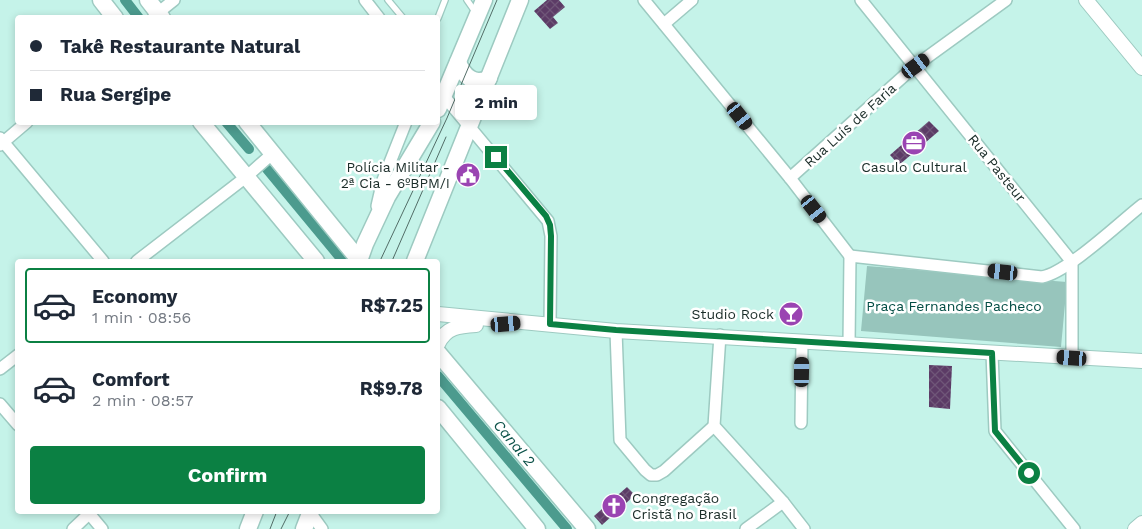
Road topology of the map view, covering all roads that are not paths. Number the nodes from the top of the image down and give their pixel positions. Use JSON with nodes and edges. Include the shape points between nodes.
{"nodes":[{"id":1,"x":100,"y":0,"type":"edge"},
{"id":2,"x":174,"y":0,"type":"edge"},
{"id":3,"x":365,"y":0,"type":"edge"},
{"id":4,"x":388,"y":0,"type":"edge"},
{"id":5,"x":445,"y":0,"type":"edge"},
{"id":6,"x":468,"y":0,"type":"edge"},
{"id":7,"x":520,"y":0,"type":"edge"},
{"id":8,"x":644,"y":0,"type":"edge"},
{"id":9,"x":692,"y":0,"type":"edge"},
{"id":10,"x":861,"y":0,"type":"edge"},
{"id":11,"x":1006,"y":0,"type":"edge"},
{"id":12,"x":1086,"y":0,"type":"edge"},
{"id":13,"x":481,"y":7,"type":"edge"},
{"id":14,"x":155,"y":12,"type":"edge"},
{"id":15,"x":112,"y":15,"type":"edge"},
{"id":16,"x":377,"y":15,"type":"edge"},
{"id":17,"x":400,"y":15,"type":"edge"},
{"id":18,"x":439,"y":15,"type":"edge"},
{"id":19,"x":664,"y":24,"type":"junction"},
{"id":20,"x":458,"y":62,"type":"junction"},
{"id":21,"x":916,"y":66,"type":"junction"},
{"id":22,"x":1142,"y":68,"type":"edge"},
{"id":23,"x":489,"y":78,"type":"junction"},
{"id":24,"x":440,"y":96,"type":"edge"},
{"id":25,"x":440,"y":99,"type":"edge"},
{"id":26,"x":23,"y":125,"type":"edge"},
{"id":27,"x":203,"y":125,"type":"edge"},
{"id":28,"x":249,"y":125,"type":"edge"},
{"id":29,"x":405,"y":125,"type":"edge"},
{"id":30,"x":430,"y":125,"type":"edge"},
{"id":31,"x":470,"y":125,"type":"junction"},
{"id":32,"x":1,"y":142,"type":"edge"},
{"id":33,"x":272,"y":154,"type":"junction"},
{"id":34,"x":246,"y":177,"type":"junction"},
{"id":35,"x":790,"y":178,"type":"junction"},
{"id":36,"x":1142,"y":205,"type":"edge"},
{"id":37,"x":373,"y":226,"type":"junction"},
{"id":38,"x":850,"y":256,"type":"junction"},
{"id":39,"x":100,"y":259,"type":"edge"},
{"id":40,"x":140,"y":259,"type":"edge"},
{"id":41,"x":314,"y":259,"type":"edge"},
{"id":42,"x":357,"y":259,"type":"edge"},
{"id":43,"x":360,"y":259,"type":"edge"},
{"id":44,"x":416,"y":259,"type":"edge"},
{"id":45,"x":1072,"y":262,"type":"junction"},
{"id":46,"x":440,"y":314,"type":"edge"},
{"id":47,"x":517,"y":323,"type":"junction"},
{"id":48,"x":550,"y":324,"type":"junction"},
{"id":49,"x":616,"y":330,"type":"junction"},
{"id":50,"x":720,"y":336,"type":"junction"},
{"id":51,"x":440,"y":341,"type":"edge"},
{"id":52,"x":802,"y":341,"type":"junction"},
{"id":53,"x":849,"y":344,"type":"junction"},
{"id":54,"x":992,"y":353,"type":"junction"},
{"id":55,"x":440,"y":355,"type":"edge"},
{"id":56,"x":15,"y":357,"type":"edge"},
{"id":57,"x":1072,"y":358,"type":"junction"},
{"id":58,"x":1142,"y":361,"type":"edge"},
{"id":59,"x":0,"y":369,"type":"edge"},
{"id":60,"x":0,"y":404,"type":"edge"},
{"id":61,"x":440,"y":410,"type":"edge"},
{"id":62,"x":15,"y":422,"type":"edge"},
{"id":63,"x":801,"y":423,"type":"dead end"},
{"id":64,"x":714,"y":426,"type":"junction"},
{"id":65,"x":783,"y":502,"type":"junction"},
{"id":66,"x":88,"y":514,"type":"edge"},
{"id":67,"x":91,"y":514,"type":"edge"},
{"id":68,"x":254,"y":514,"type":"edge"},
{"id":69,"x":309,"y":516,"type":"edge"},
{"id":70,"x":1142,"y":523,"type":"edge"},
{"id":71,"x":72,"y":529,"type":"edge"},
{"id":72,"x":102,"y":529,"type":"edge"},
{"id":73,"x":248,"y":529,"type":"edge"},
{"id":74,"x":322,"y":529,"type":"edge"},
{"id":75,"x":537,"y":529,"type":"edge"},
{"id":76,"x":587,"y":529,"type":"edge"},
{"id":77,"x":746,"y":529,"type":"edge"},
{"id":78,"x":804,"y":529,"type":"edge"},
{"id":79,"x":1074,"y":529,"type":"edge"},
{"id":80,"x":1135,"y":529,"type":"edge"}],
"edges":[{"from":1,"to":15,"type":"main road"},
{"from":2,"to":14,"type":"street"},
{"from":3,"to":16,"type":"street"},
{"from":4,"to":17,"type":"lane"},
{"from":5,"to":18,"type":"lane"},
{"from":6,"to":13,"type":"lane"},
{"from":7,"to":23,"type":"main road"},
{"from":8,"to":19,"type":"street"},
{"from":9,"to":19,"type":"street"},
{"from":10,"to":21,"type":"street","name":"Rua Pasteur"},
{"from":11,"to":21,"type":"street","name":"Rua Luís de Faria"},
{"from":12,"to":22,"type":"street"},
{"from":13,"to":20,"type":"main road"},
{"from":19,"to":35,"type":"street"},
{"from":20,"to":23,"type":"main road","via":[[470,79]]},
{"from":20,"to":24,"type":"main road"},
{"from":21,"to":35,"type":"street","name":"Rua Luís de Faria"},
{"from":21,"to":45,"type":"street","name":"Rua Pasteur"},
{"from":23,"to":31,"type":"main road"},
{"from":25,"to":31,"type":"street"},
{"from":26,"to":32,"type":"street"},
{"from":27,"to":34,"type":"main road"},
{"from":28,"to":33,"type":"main road"},
{"from":29,"to":37,"type":"street","via":[[383,180]]},
{"from":30,"to":37,"type":"main road"},
{"from":31,"to":44,"type":"main road"},
{"from":31,"to":48,"type":"street","via":[[548,221],[551,236]]},
{"from":32,"to":39,"type":"street"},
{"from":33,"to":34,"type":"street"},
{"from":33,"to":42,"type":"main road"},
{"from":34,"to":40,"type":"street"},
{"from":34,"to":41,"type":"main road"},
{"from":35,"to":38,"type":"street"},
{"from":36,"to":45,"type":"street"},
{"from":37,"to":43,"type":"main road"},
{"from":38,"to":45,"type":"street","via":[[1042,277]]},
{"from":38,"to":53,"type":"street"},
{"from":45,"to":57,"type":"street"},
{"from":46,"to":47,"type":"street"},
{"from":47,"to":48,"type":"street"},
{"from":47,"to":51,"type":"street","via":[[457,326]]},
{"from":48,"to":49,"type":"street"},
{"from":49,"to":50,"type":"street"},
{"from":49,"to":64,"type":"street","via":[[620,440],[645,470],[651,475],[664,471]]},
{"from":50,"to":52,"type":"street"},
{"from":50,"to":64,"type":"street"},
{"from":52,"to":53,"type":"street"},
{"from":52,"to":63,"type":"street"},
{"from":53,"to":54,"type":"street"},
{"from":54,"to":57,"type":"street"},
{"from":54,"to":79,"type":"street","via":[[995,431]]},
{"from":55,"to":76,"type":"main road"},
{"from":56,"to":59,"type":"street"},
{"from":57,"to":58,"type":"street"},
{"from":60,"to":62,"type":"street"},
{"from":61,"to":75,"type":"main road"},
{"from":64,"to":65,"type":"street"},
{"from":65,"to":77,"type":"street"},
{"from":65,"to":78,"type":"street"},
{"from":66,"to":71,"type":"street"},
{"from":67,"to":72,"type":"street"},
{"from":68,"to":73,"type":"main road"},
{"from":69,"to":74,"type":"street"},
{"from":70,"to":80,"type":"street"}]}
